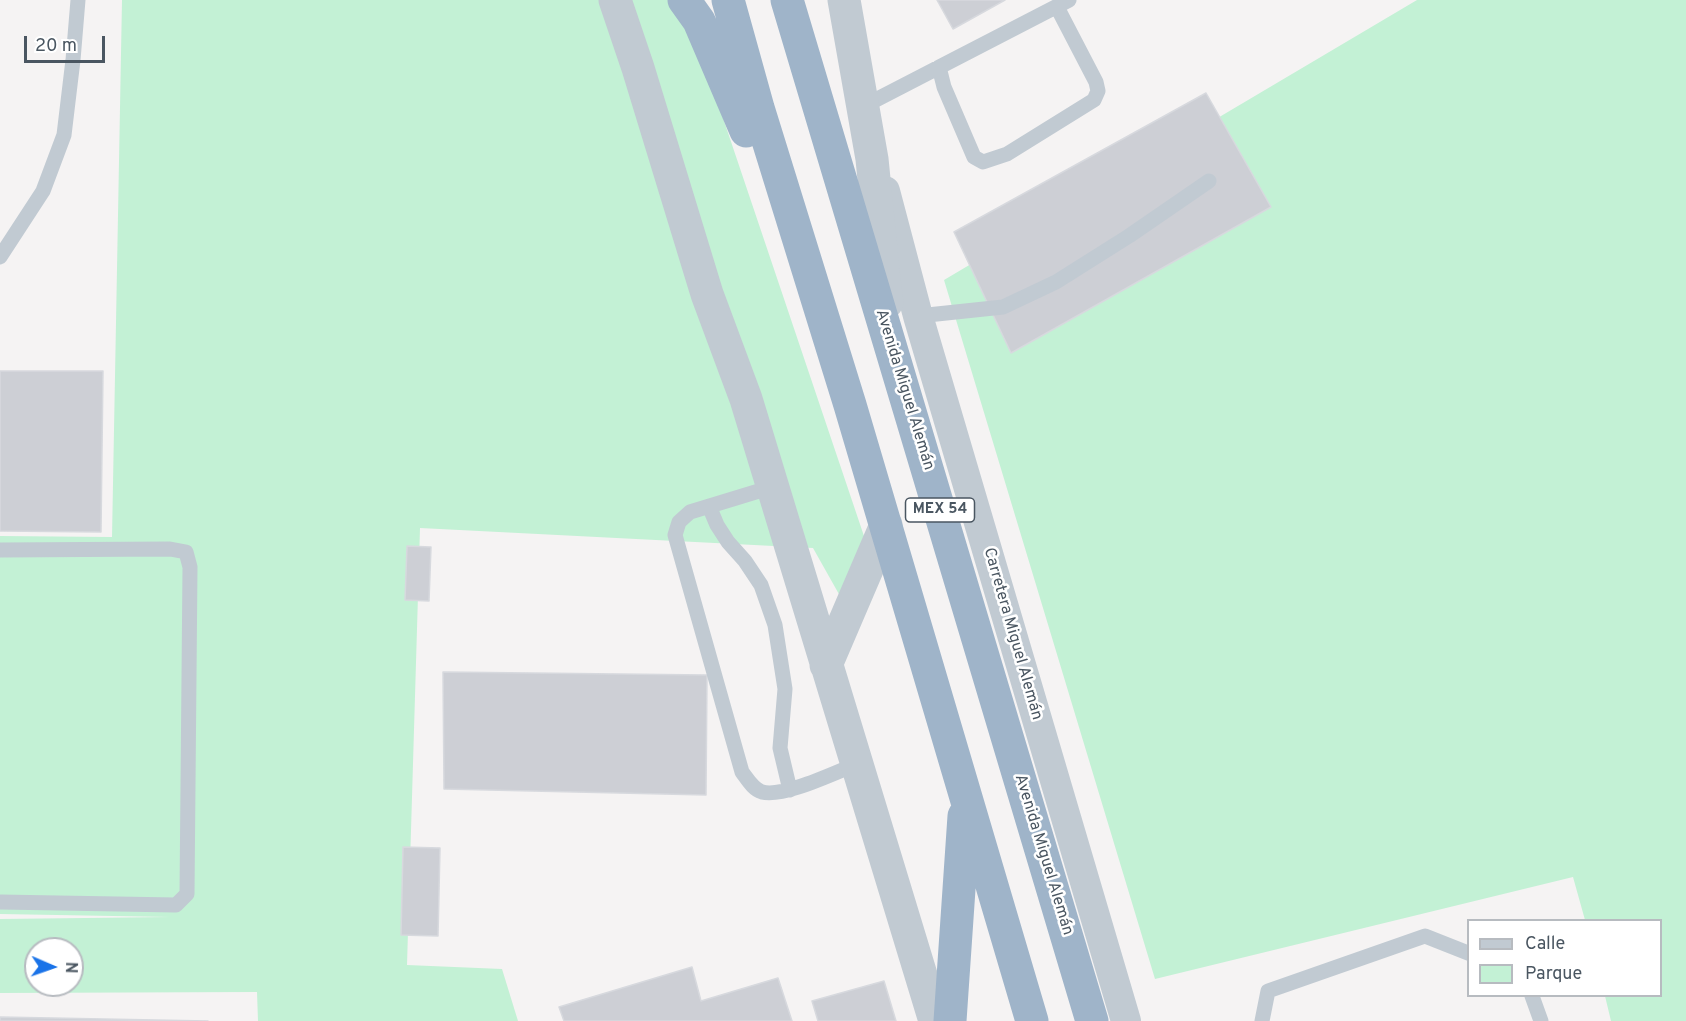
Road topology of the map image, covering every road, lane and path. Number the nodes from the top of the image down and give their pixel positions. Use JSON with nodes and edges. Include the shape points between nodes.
{"nodes":[{"id":1,"x":78,"y":0,"type":"edge"},
{"id":2,"x":615,"y":0,"type":"edge"},
{"id":3,"x":684,"y":0,"type":"edge"},
{"id":4,"x":728,"y":0,"type":"edge"},
{"id":5,"x":787,"y":0,"type":"edge"},
{"id":6,"x":844,"y":0,"type":"edge"},
{"id":7,"x":1063,"y":3,"type":"edge"},
{"id":8,"x":939,"y":67,"type":"junction"},
{"id":9,"x":862,"y":107,"type":"junction"},
{"id":10,"x":1209,"y":181,"type":"dead end"},
{"id":11,"x":0,"y":257,"type":"edge"},
{"id":12,"x":918,"y":315,"type":"junction"},
{"id":13,"x":896,"y":364,"type":"junction"},
{"id":14,"x":850,"y":405,"type":"junction"},
{"id":15,"x":772,"y":487,"type":"junction"},
{"id":16,"x":709,"y":506,"type":"junction"},
{"id":17,"x":886,"y":525,"type":"junction"},
{"id":18,"x":0,"y":550,"type":"edge"},
{"id":19,"x":826,"y":665,"type":"junction"},
{"id":20,"x":857,"y":764,"type":"junction"},
{"id":21,"x":789,"y":790,"type":"junction"},
{"id":22,"x":966,"y":794,"type":"junction"},
{"id":23,"x":0,"y":902,"type":"edge"},
{"id":24,"x":1467,"y":953,"type":"edge"},
{"id":25,"x":1532,"y":997,"type":"edge"},
{"id":26,"x":935,"y":1021,"type":"edge"},
{"id":27,"x":950,"y":1021,"type":"edge"},
{"id":28,"x":1032,"y":1021,"type":"edge"},
{"id":29,"x":1092,"y":1021,"type":"edge"},
{"id":30,"x":1126,"y":1021,"type":"edge"},
{"id":31,"x":1262,"y":1021,"type":"edge"},
{"id":32,"x":1541,"y":1021,"type":"edge"}],
"edges":[{"from":1,"to":11,"type":"lane","via":[[64,135],[43,191]]},
{"from":2,"to":15,"type":"street"},
{"from":3,"to":14,"type":"highway","via":[[699,21],[742,117],[774,213]]},
{"from":4,"to":14,"type":"highway","number":"MEX 54"},
{"from":5,"to":13,"type":"highway","name":"Avenida Miguel Alemán","number":"MEX 54"},
{"from":6,"to":9,"type":"street"},
{"from":7,"to":8,"type":"lane"},
{"from":7,"to":8,"type":"lane","via":[[1098,91],[1094,100],[1007,154],[983,162],[974,157]]},
{"from":8,"to":9,"type":"lane"},
{"from":9,"to":12,"type":"street","name":"Carretera Miguel Alemán"},
{"from":9,"to":13,"type":"street","via":[[872,159]]},
{"from":10,"to":12,"type":"lane","via":[[1056,282],[1003,307]]},
{"from":12,"to":30,"type":"street","name":"Carretera Miguel Alemán"},
{"from":13,"to":29,"type":"highway","name":"Avenida Miguel Alemán","number":"MEX 54"},
{"from":14,"to":17,"type":"highway","number":"MEX 54"},
{"from":15,"to":16,"type":"lane"},
{"from":15,"to":19,"type":"street"},
{"from":16,"to":21,"type":"lane","via":[[728,542],[761,585],[775,625],[785,689],[780,748]]},
{"from":16,"to":21,"type":"lane","via":[[690,512],[679,522],[675,535],[742,772],[762,792]]},
{"from":17,"to":19,"type":"street"},
{"from":17,"to":22,"type":"highway","number":"MEX 54"},
{"from":18,"to":23,"type":"lane","via":[[170,549],[186,552],[190,567],[187,894],[176,905]]},
{"from":19,"to":20,"type":"street"},
{"from":20,"to":21,"type":"lane"},
{"from":20,"to":26,"type":"street"},
{"from":22,"to":27,"type":"highway"},
{"from":22,"to":28,"type":"highway","number":"MEX 54"},
{"from":24,"to":31,"type":"lane","via":[[1425,936],[1268,991]]},
{"from":25,"to":32,"type":"lane"}]}
